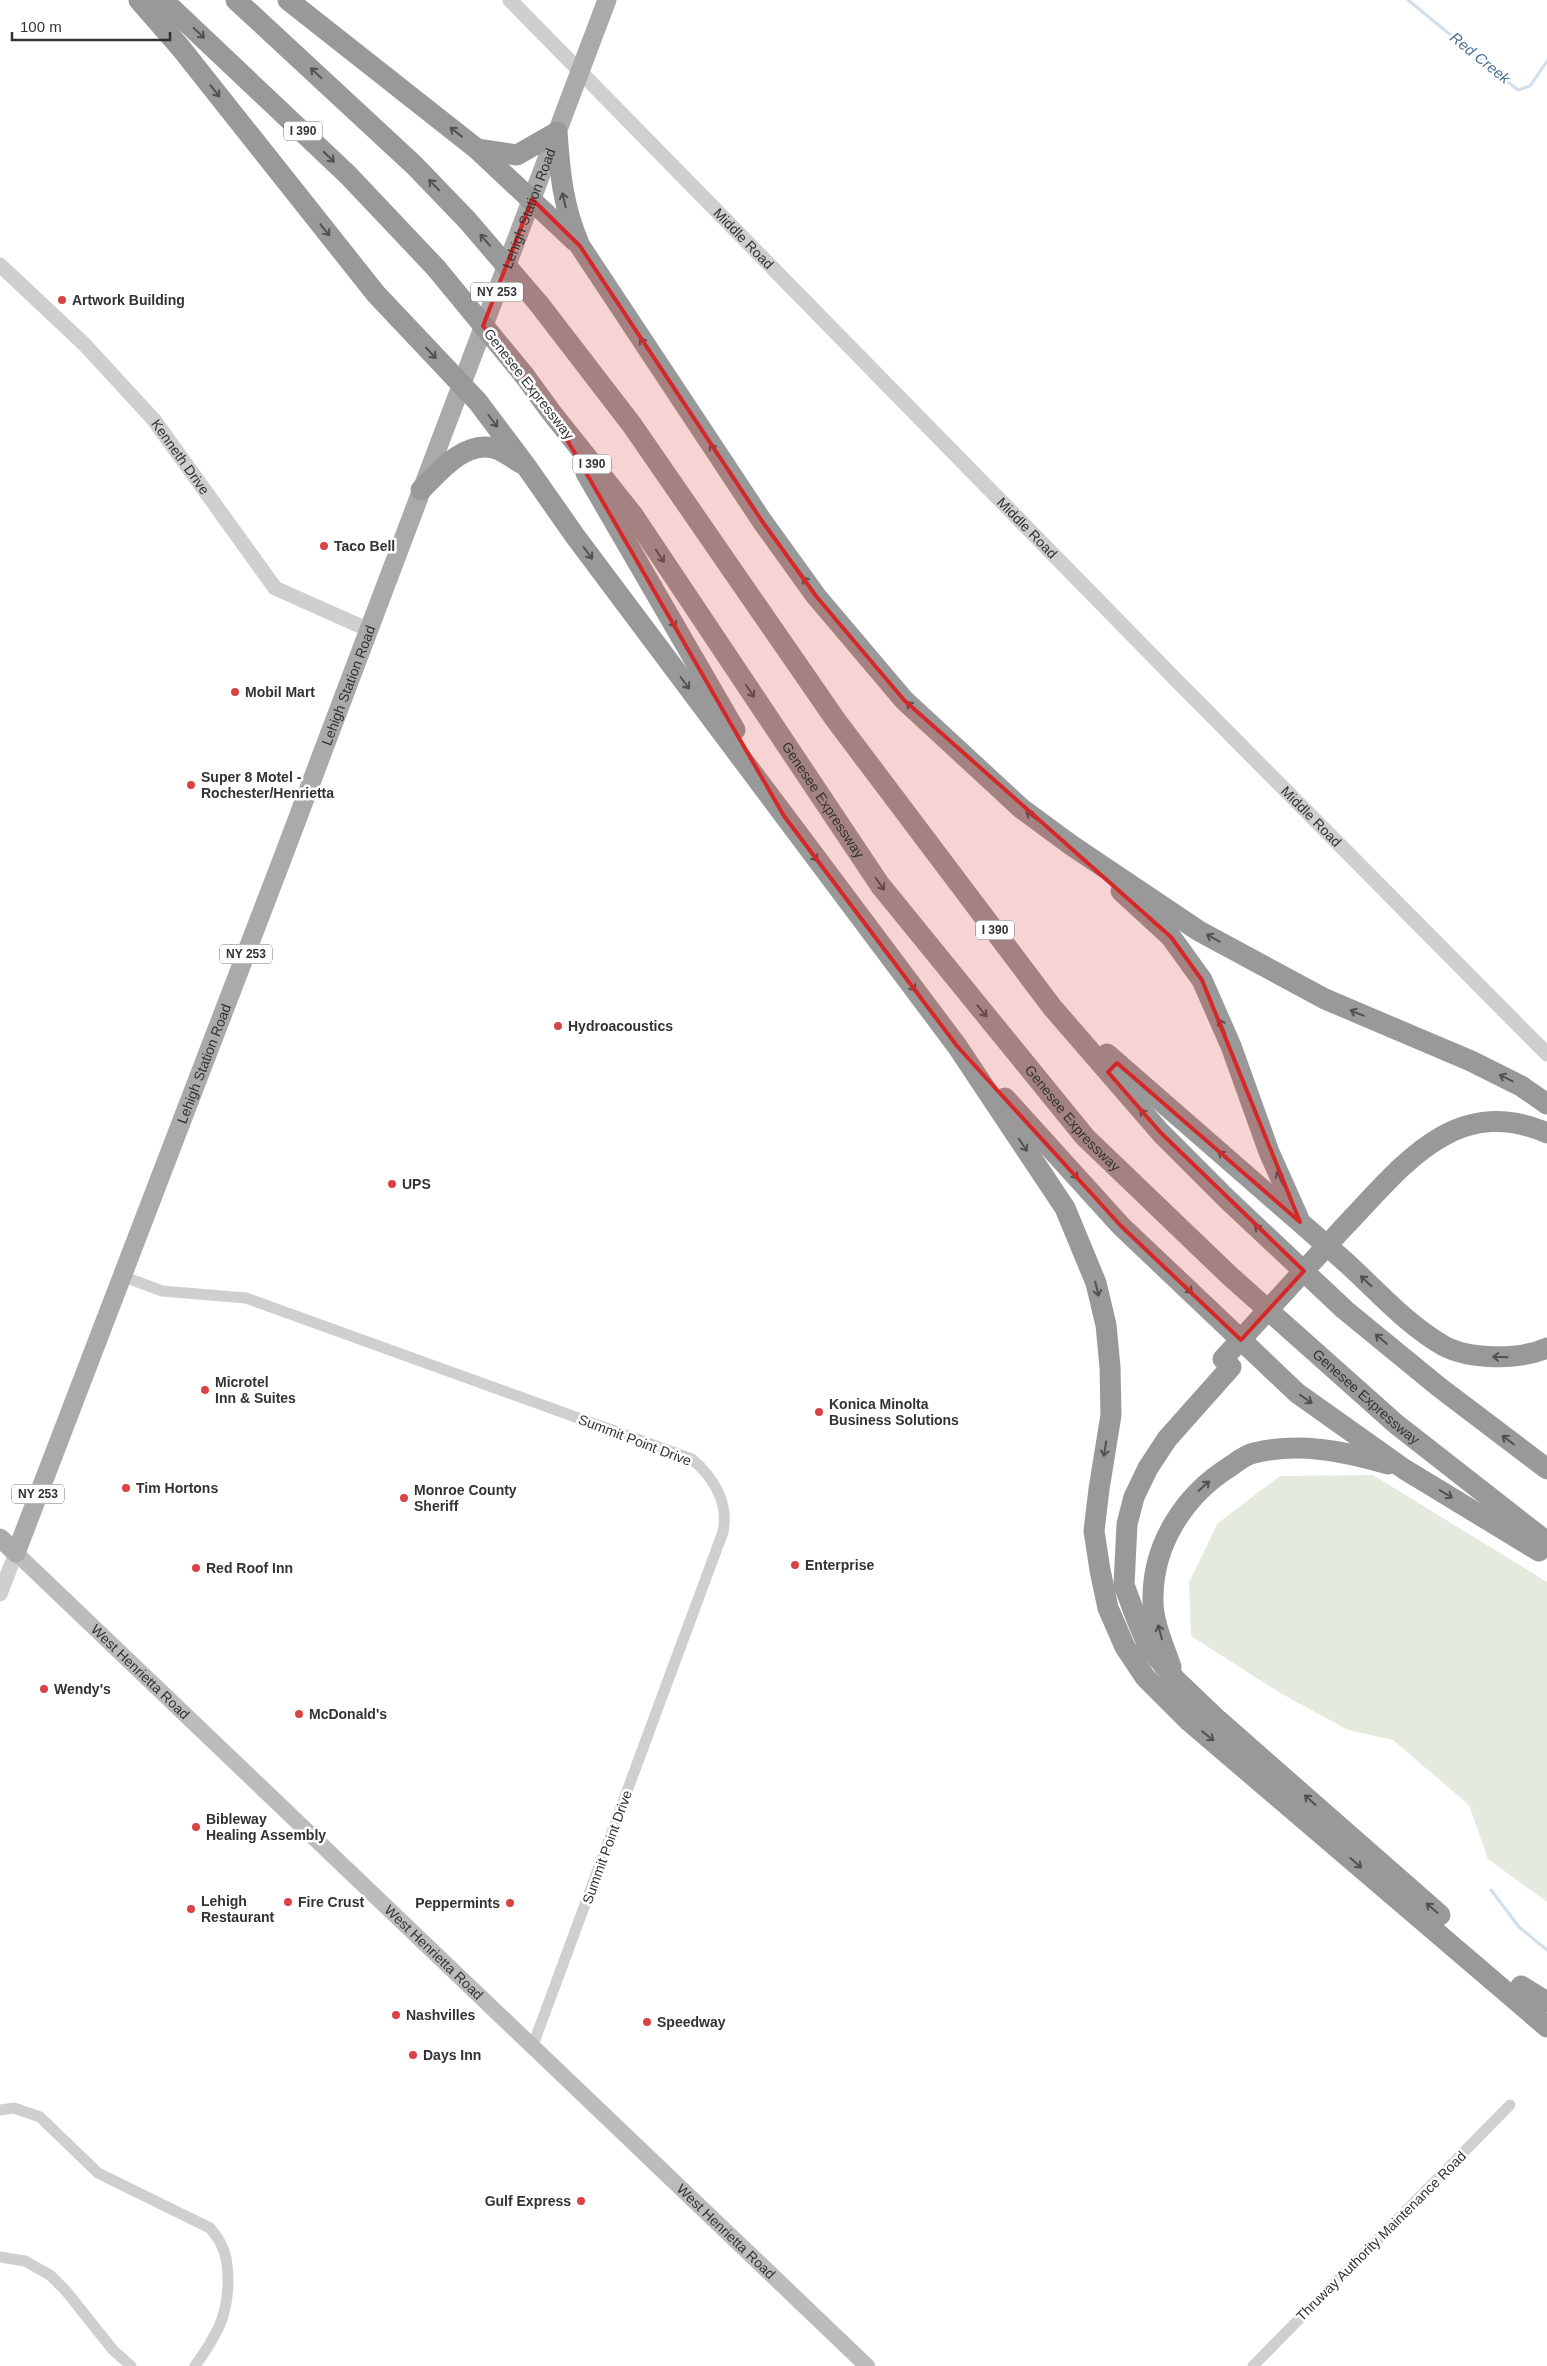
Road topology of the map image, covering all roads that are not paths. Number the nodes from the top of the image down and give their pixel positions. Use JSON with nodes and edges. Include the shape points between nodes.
{"nodes":[{"id":1,"x":139,"y":0,"type":"edge"},
{"id":2,"x":163,"y":0,"type":"edge"},
{"id":3,"x":236,"y":0,"type":"edge"},
{"id":4,"x":288,"y":0,"type":"edge"},
{"id":5,"x":510,"y":0,"type":"edge"},
{"id":6,"x":607,"y":0,"type":"edge"},
{"id":7,"x":580,"y":72,"type":"junction"},
{"id":8,"x":557,"y":132,"type":"junction"},
{"id":9,"x":477,"y":149,"type":"junction"},
{"id":10,"x":532,"y":198,"type":"junction"},
{"id":11,"x":580,"y":246,"type":"junction"},
{"id":12,"x":0,"y":265,"type":"edge"},
{"id":13,"x":461,"y":385,"type":"junction"},
{"id":14,"x":551,"y":412,"type":"junction"},
{"id":15,"x":526,"y":466,"type":"junction"},
{"id":16,"x":421,"y":490,"type":"junction"},
{"id":17,"x":369,"y":630,"type":"junction"},
{"id":18,"x":784,"y":816,"type":"junction"},
{"id":19,"x":1071,"y":845,"type":"junction"},
{"id":20,"x":1052,"y":1007,"type":"junction"},
{"id":21,"x":957,"y":1046,"type":"junction"},
{"id":22,"x":1547,"y":1054,"type":"edge"},
{"id":23,"x":1547,"y":1104,"type":"edge"},
{"id":24,"x":1547,"y":1133,"type":"edge"},
{"id":25,"x":1547,"y":1146,"type":"edge"},
{"id":26,"x":1300,"y":1222,"type":"junction"},
{"id":27,"x":1347,"y":1232,"type":"junction"},
{"id":28,"x":122,"y":1276,"type":"junction"},
{"id":29,"x":1547,"y":1348,"type":"edge"},
{"id":30,"x":1227,"y":1363,"type":"junction"},
{"id":31,"x":1404,"y":1469,"type":"junction"},
{"id":32,"x":1547,"y":1469,"type":"edge"},
{"id":33,"x":0,"y":1538,"type":"edge"},
{"id":34,"x":1547,"y":1542,"type":"edge"},
{"id":35,"x":16,"y":1553,"type":"junction"},
{"id":36,"x":1547,"y":1556,"type":"edge"},
{"id":37,"x":0,"y":1594,"type":"edge"},
{"id":38,"x":1175,"y":1679,"type":"junction"},
{"id":39,"x":1171,"y":1703,"type":"junction"},
{"id":40,"x":1521,"y":1986,"type":"junction"},
{"id":41,"x":1547,"y":2002,"type":"edge"},
{"id":42,"x":1547,"y":2010,"type":"edge"},
{"id":43,"x":1547,"y":2027,"type":"edge"},
{"id":44,"x":533,"y":2045,"type":"junction"},
{"id":45,"x":1510,"y":2105,"type":"dead end"},
{"id":46,"x":0,"y":2110,"type":"edge"},
{"id":47,"x":0,"y":2257,"type":"edge"},
{"id":48,"x":131,"y":2366,"type":"edge"},
{"id":49,"x":195,"y":2366,"type":"edge"},
{"id":50,"x":867,"y":2366,"type":"edge"},
{"id":51,"x":1253,"y":2366,"type":"edge"}],
"edges":[{"from":1,"to":13,"type":"highway","one_way":true,"via":[[376,294]]},
{"from":2,"to":14,"type":"highway","name":"Genesee Expressway","number":"I 390","one_way":true,"bridge":true,"via":[[348,175],[436,268]]},
{"from":20,"to":3,"type":"highway","number":"I 390","one_way":true,"bridge":true,"via":[[836,719],[632,425],[539,304],[414,164]]},
{"from":9,"to":4,"type":"highway","one_way":true},
{"from":5,"to":7,"type":"street","name":"Middle Road"},
{"from":6,"to":7,"type":"main road","name":"Lehigh Station Road","number":"NY 253"},
{"from":7,"to":8,"type":"main road","name":"Lehigh Station Road","number":"NY 253"},
{"from":7,"to":22,"type":"street","name":"Middle Road"},
{"from":8,"to":9,"type":"highway","via":[[517,155]]},
{"from":8,"to":10,"type":"main road","name":"Lehigh Station Road","number":"NY 253"},
{"from":11,"to":8,"type":"highway","one_way":true,"via":[[569,221],[561,187]]},
{"from":9,"to":10,"type":"highway"},
{"from":10,"to":11,"type":"highway"},
{"from":10,"to":13,"type":"main road","name":"Lehigh Station Road","number":"NY 253"},
{"from":19,"to":11,"type":"highway","one_way":true,"via":[[1022,809],[904,700],[816,596],[762,521]]},
{"from":12,"to":17,"type":"street","name":"Kenneth Drive","via":[[85,344],[154,420],[275,588]]},
{"from":13,"to":15,"type":"highway","one_way":true,"via":[[478,402]]},
{"from":13,"to":16,"type":"main road","name":"Lehigh Station Road","number":"NY 253"},
{"from":14,"to":18,"type":"highway","one_way":true},
{"from":14,"to":34,"type":"highway","name":"Genesee Expressway","number":"I 390","one_way":true,"via":[[633,515],[880,885],[1085,1136],[1231,1277],[1389,1418]]},
{"from":15,"to":16,"type":"highway","via":[[494,448],[479,447],[461,454]]},
{"from":15,"to":18,"type":"highway","one_way":true},
{"from":16,"to":17,"type":"main road","name":"Lehigh Station Road","number":"NY 253"},
{"from":17,"to":28,"type":"main road","name":"Lehigh Station Road","number":"NY 253"},
{"from":18,"to":21,"type":"highway","one_way":true},
{"from":23,"to":19,"type":"highway","one_way":true,"via":[[1521,1086],[1471,1061],[1325,999],[1199,931]]},
{"from":26,"to":19,"type":"highway","one_way":true,"via":[[1202,980],[1171,937]]},
{"from":26,"to":20,"type":"highway","one_way":true},
{"from":32,"to":20,"type":"highway","number":"I 390","one_way":true,"via":[[1439,1388],[1345,1310],[1161,1133]]},
{"from":21,"to":31,"type":"highway","one_way":true,"via":[[1121,1226],[1297,1393]]},
{"from":21,"to":39,"type":"highway","one_way":true,"via":[[1065,1208],[1096,1283],[1106,1325],[1111,1415],[1094,1531],[1100,1570],[1108,1608],[1125,1647],[1145,1677]]},
{"from":24,"to":27,"type":"highway","via":[[1509,1121],[1460,1126],[1415,1153]]},
{"from":25,"to":27,"type":"highway","via":[[1521,1136],[1495,1135],[1472,1137],[1445,1148],[1419,1166]]},
{"from":29,"to":26,"type":"highway","one_way":true,"via":[[1517,1357],[1481,1356],[1445,1347],[1415,1326]]},
{"from":27,"to":30,"type":"highway","bridge":true},
{"from":28,"to":35,"type":"main road","name":"Lehigh Station Road","number":"NY 253"},
{"from":28,"to":44,"type":"street","name":"Summit Point Drive","via":[[162,1291],[246,1298],[692,1459],[711,1478],[724,1507],[723,1532]]},
{"from":30,"to":38,"type":"highway","via":[[1148,1468],[1134,1497],[1127,1524],[1124,1585],[1148,1646]]},
{"from":30,"to":39,"type":"highway","via":[[1157,1434],[1137,1462],[1124,1490],[1115,1524],[1113,1586],[1120,1614],[1131,1643]]},
{"from":31,"to":36,"type":"highway","one_way":true},
{"from":38,"to":31,"type":"highway","one_way":true,"via":[[1153,1602],[1155,1575],[1163,1546],[1176,1518],[1192,1496],[1217,1474],[1251,1453],[1274,1449],[1299,1446],[1353,1454]]},
{"from":33,"to":35,"type":"main road","name":"West Henrietta Road"},
{"from":35,"to":37,"type":"street","name":"Lehigh Station Road"},
{"from":35,"to":44,"type":"main road","name":"West Henrietta Road"},
{"from":40,"to":38,"type":"highway","one_way":true},
{"from":39,"to":43,"type":"highway","one_way":true},
{"from":40,"to":41,"type":"highway"},
{"from":40,"to":42,"type":"highway"},
{"from":44,"to":50,"type":"main road","name":"West Henrietta Road"},
{"from":45,"to":51,"type":"street","name":"Thruway Authority Maintenance Road"},
{"from":46,"to":49,"type":"street","via":[[14,2108],[40,2117],[98,2173],[210,2228],[222,2245],[227,2264],[226,2291],[223,2316]]},
{"from":47,"to":48,"type":"street","via":[[25,2260],[50,2275],[113,2350]]}]}
